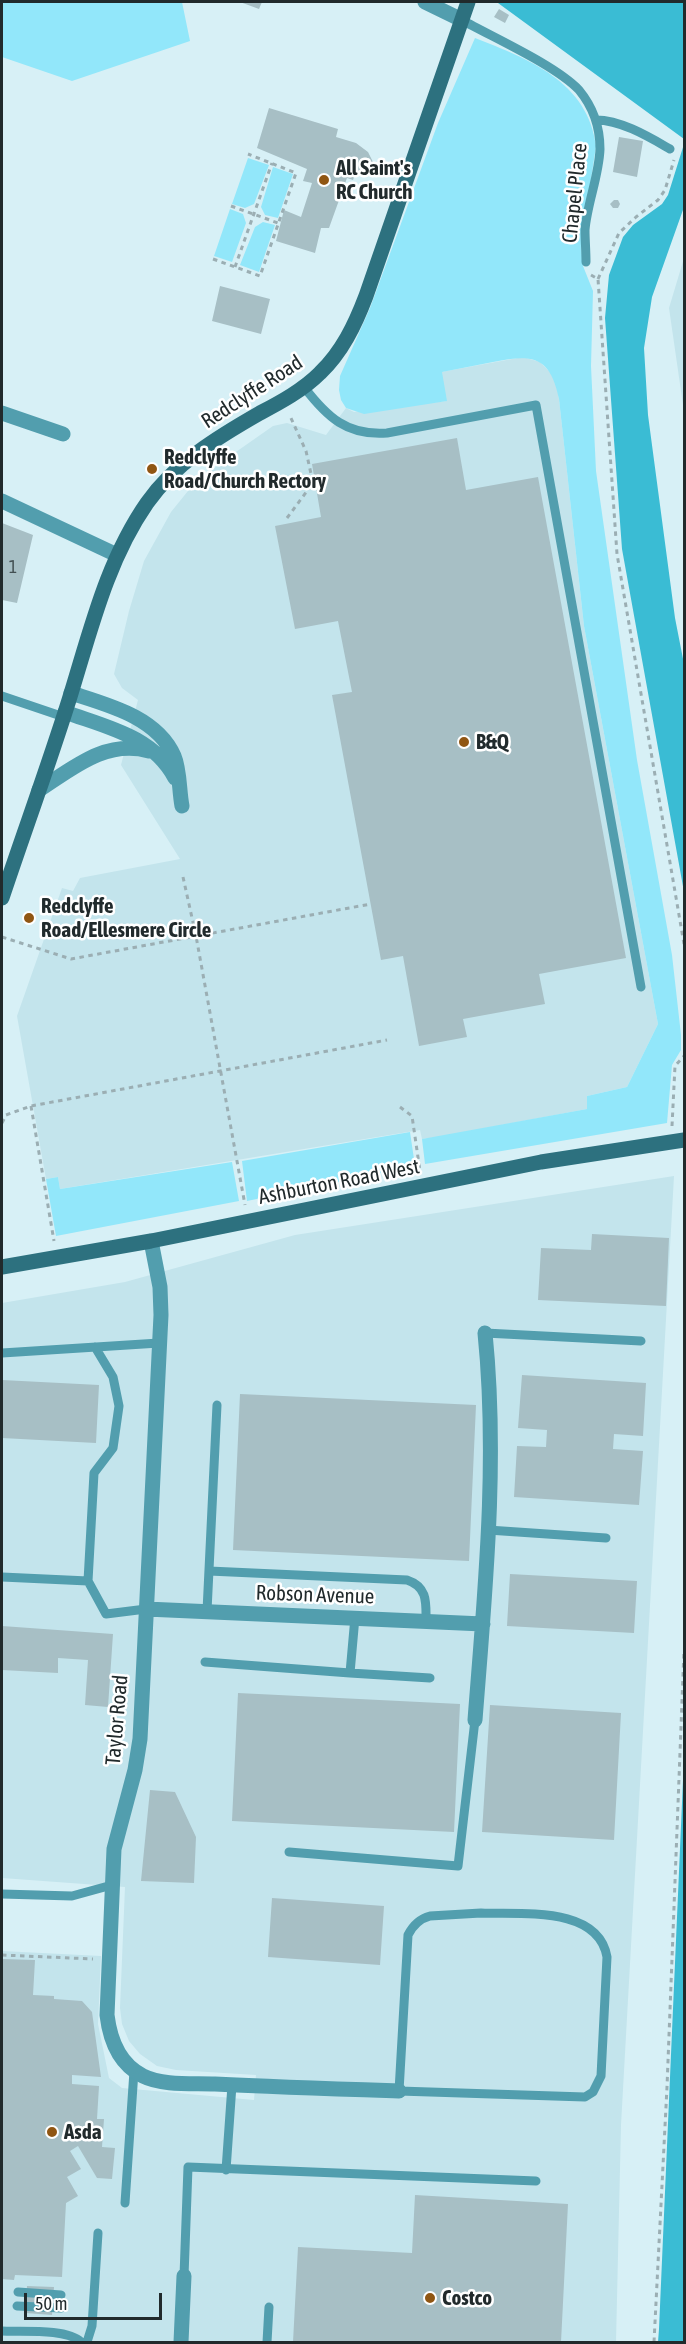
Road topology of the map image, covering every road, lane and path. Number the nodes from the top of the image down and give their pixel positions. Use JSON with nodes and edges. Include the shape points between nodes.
{"nodes":[{"id":1,"x":425,"y":2,"type":"edge"},
{"id":2,"x":465,"y":9,"type":"edge"},
{"id":3,"x":596,"y":120,"type":"junction"},
{"id":4,"x":672,"y":153,"type":"joint"},
{"id":5,"x":248,"y":154,"type":"dead end"},
{"id":6,"x":272,"y":163,"type":"junction"},
{"id":7,"x":231,"y":206,"type":"dead end"},
{"id":8,"x":254,"y":214,"type":"junction"},
{"id":9,"x":278,"y":223,"type":"junction"},
{"id":10,"x":213,"y":259,"type":"dead end"},
{"id":11,"x":586,"y":262,"type":"joint"},
{"id":12,"x":235,"y":267,"type":"junction"},
{"id":13,"x":598,"y":279,"type":"junction"},
{"id":14,"x":304,"y":387,"type":"junction"},
{"id":15,"x":284,"y":400,"type":"junction"},
{"id":16,"x":2,"y":413,"type":"edge"},
{"id":17,"x":63,"y":434,"type":"dead end"},
{"id":18,"x":2,"y":501,"type":"edge"},
{"id":19,"x":287,"y":518,"type":"dead end"},
{"id":20,"x":117,"y":555,"type":"junction"},
{"id":21,"x":71,"y":693,"type":"junction"},
{"id":22,"x":2,"y":696,"type":"edge"},
{"id":23,"x":64,"y":714,"type":"junction"},
{"id":24,"x":160,"y":756,"type":"junction"},
{"id":25,"x":178,"y":783,"type":"junction"},
{"id":26,"x":39,"y":790,"type":"junction"},
{"id":27,"x":182,"y":806,"type":"dead end"},
{"id":28,"x":183,"y":877,"type":"dead end"},
{"id":29,"x":2,"y":898,"type":"edge"},
{"id":30,"x":371,"y":904,"type":"dead end"},
{"id":31,"x":196,"y":936,"type":"junction"},
{"id":32,"x":2,"y":937,"type":"edge"},
{"id":33,"x":684,"y":944,"type":"edge"},
{"id":34,"x":640,"y":987,"type":"dead end"},
{"id":35,"x":387,"y":1040,"type":"dead end"},
{"id":36,"x":684,"y":1056,"type":"edge"},
{"id":37,"x":221,"y":1071,"type":"junction"},
{"id":38,"x":31,"y":1106,"type":"junction"},
{"id":39,"x":400,"y":1107,"type":"dead end"},
{"id":40,"x":2,"y":1123,"type":"edge"},
{"id":41,"x":678,"y":1141,"type":"edge"},
{"id":42,"x":417,"y":1156,"type":"dead end"},
{"id":43,"x":247,"y":1221,"type":"junction"},
{"id":44,"x":151,"y":1241,"type":"junction"},
{"id":45,"x":57,"y":1258,"type":"junction"},
{"id":46,"x":2,"y":1268,"type":"edge"},
{"id":47,"x":485,"y":1333,"type":"joint"},
{"id":48,"x":641,"y":1341,"type":"dead end"},
{"id":49,"x":159,"y":1343,"type":"junction"},
{"id":50,"x":95,"y":1347,"type":"junction"},
{"id":51,"x":2,"y":1353,"type":"edge"},
{"id":52,"x":218,"y":1405,"type":"dead end"},
{"id":53,"x":488,"y":1530,"type":"junction"},
{"id":54,"x":606,"y":1538,"type":"dead end"},
{"id":55,"x":209,"y":1570,"type":"junction"},
{"id":56,"x":2,"y":1577,"type":"edge"},
{"id":57,"x":88,"y":1581,"type":"junction"},
{"id":58,"x":146,"y":1609,"type":"junction"},
{"id":59,"x":207,"y":1611,"type":"junction"},
{"id":60,"x":355,"y":1617,"type":"junction"},
{"id":61,"x":426,"y":1621,"type":"junction"},
{"id":62,"x":483,"y":1624,"type":"junction"},
{"id":63,"x":684,"y":1650,"type":"edge"},
{"id":64,"x":205,"y":1662,"type":"dead end"},
{"id":65,"x":350,"y":1673,"type":"junction"},
{"id":66,"x":430,"y":1678,"type":"dead end"},
{"id":67,"x":475,"y":1720,"type":"joint"},
{"id":68,"x":289,"y":1852,"type":"dead end"},
{"id":69,"x":112,"y":1885,"type":"junction"},
{"id":70,"x":2,"y":1894,"type":"edge"},
{"id":71,"x":2,"y":1955,"type":"edge"},
{"id":72,"x":97,"y":1960,"type":"dead end"},
{"id":73,"x":135,"y":2071,"type":"junction"},
{"id":74,"x":232,"y":2085,"type":"junction"},
{"id":75,"x":399,"y":2091,"type":"junction"},
{"id":76,"x":226,"y":2170,"type":"junction"},
{"id":77,"x":537,"y":2181,"type":"dead end"},
{"id":78,"x":125,"y":2203,"type":"dead end"},
{"id":79,"x":98,"y":2234,"type":"dead end"},
{"id":80,"x":184,"y":2276,"type":"joint"},
{"id":81,"x":18,"y":2292,"type":"dead end"},
{"id":82,"x":61,"y":2295,"type":"dead end"},
{"id":83,"x":17,"y":2306,"type":"dead end"},
{"id":84,"x":269,"y":2307,"type":"dead end"},
{"id":85,"x":61,"y":2308,"type":"dead end"},
{"id":86,"x":2,"y":2331,"type":"edge"},
{"id":87,"x":81,"y":2343,"type":"edge"},
{"id":88,"x":87,"y":2343,"type":"edge"},
{"id":89,"x":181,"y":2343,"type":"edge"},
{"id":90,"x":267,"y":2343,"type":"edge"},
{"id":91,"x":654,"y":2343,"type":"edge"}],
"edges":[{"from":1,"to":2,"type":"street"},
{"from":2,"to":3,"type":"lane","name":"Chapel Place","via":[[579,90]]},
{"from":2,"to":14,"type":"main road","name":"Redclyffe Road","via":[[358,318],[333,359]]},
{"from":3,"to":4,"type":"lane","via":[[652,139]]},
{"from":3,"to":11,"type":"lane","name":"Chapel Place","via":[[600,150],[585,228]]},
{"from":4,"to":13,"type":"path","via":[[665,190],[619,233]]},
{"from":5,"to":6,"type":"path"},
{"from":6,"to":8,"type":"path"},
{"from":6,"to":9,"type":"path","via":[[296,173]]},
{"from":7,"to":8,"type":"path"},
{"from":8,"to":9,"type":"path"},
{"from":8,"to":12,"type":"path"},
{"from":9,"to":12,"type":"path","via":[[260,276]]},
{"from":10,"to":12,"type":"path"},
{"from":11,"to":13,"type":"path","via":[[591,276]]},
{"from":13,"to":33,"type":"path","via":[[617,554]]},
{"from":14,"to":15,"type":"main road","name":"Redclyffe Road"},
{"from":14,"to":34,"type":"lane","via":[[340,424],[363,433],[387,433],[536,405]]},
{"from":15,"to":19,"type":"path","via":[[306,452],[313,483]]},
{"from":15,"to":20,"type":"main road","name":"Redclyffe Road","via":[[225,434],[168,477],[148,501]]},
{"from":16,"to":17,"type":"street"},
{"from":18,"to":20,"type":"street"},
{"from":20,"to":21,"type":"main road","name":"Redclyffe Road","via":[[96,608]]},
{"from":21,"to":23,"type":"main road","name":"Redclyffe Road"},
{"from":21,"to":25,"type":"street","via":[[136,717],[156,732],[175,758]]},
{"from":22,"to":23,"type":"lane"},
{"from":23,"to":24,"type":"street","via":[[135,738]]},
{"from":23,"to":26,"type":"main road","name":"Redclyffe Road"},
{"from":24,"to":25,"type":"street"},
{"from":24,"to":26,"type":"street","via":[[138,748],[106,751]]},
{"from":25,"to":27,"type":"street"},
{"from":26,"to":29,"type":"main road","name":"Redclyffe Road"},
{"from":28,"to":31,"type":"path"},
{"from":30,"to":31,"type":"path"},
{"from":31,"to":32,"type":"path","via":[[71,959]]},
{"from":31,"to":37,"type":"path"},
{"from":35,"to":37,"type":"path"},
{"from":36,"to":41,"type":"path","via":[[675,1066]]},
{"from":37,"to":38,"type":"path"},
{"from":37,"to":43,"type":"path"},
{"from":38,"to":40,"type":"path","via":[[6,1114]]},
{"from":38,"to":45,"type":"path"},
{"from":39,"to":42,"type":"path","via":[[412,1116]]},
{"from":41,"to":43,"type":"main road","name":"Ashburton Road West","via":[[541,1162]]},
{"from":43,"to":44,"type":"main road","name":"Ashburton Road West"},
{"from":44,"to":45,"type":"main road","name":"Ashburton Road West"},
{"from":44,"to":49,"type":"street","name":"Taylor Road","via":[[160,1287]]},
{"from":45,"to":46,"type":"main road","name":"Ashburton Road West"},
{"from":47,"to":48,"type":"lane"},
{"from":47,"to":53,"type":"street","via":[[492,1431]]},
{"from":49,"to":50,"type":"lane"},
{"from":49,"to":58,"type":"street","name":"Taylor Road"},
{"from":50,"to":51,"type":"lane"},
{"from":50,"to":57,"type":"lane","via":[[113,1377],[119,1406],[113,1448],[94,1473]]},
{"from":52,"to":55,"type":"lane"},
{"from":53,"to":54,"type":"lane"},
{"from":53,"to":62,"type":"street"},
{"from":55,"to":59,"type":"lane"},
{"from":55,"to":61,"type":"lane","via":[[407,1580],[418,1585],[426,1597]]},
{"from":56,"to":57,"type":"lane"},
{"from":57,"to":58,"type":"lane","via":[[106,1614]]},
{"from":58,"to":59,"type":"street","name":"Robson Avenue"},
{"from":58,"to":69,"type":"street","name":"Taylor Road","via":[[140,1739],[116,1835]]},
{"from":59,"to":60,"type":"street","name":"Robson Avenue"},
{"from":60,"to":61,"type":"street","name":"Robson Avenue"},
{"from":60,"to":65,"type":"lane"},
{"from":61,"to":62,"type":"street","name":"Robson Avenue"},
{"from":62,"to":67,"type":"street"},
{"from":63,"to":91,"type":"path"},
{"from":64,"to":65,"type":"lane"},
{"from":65,"to":66,"type":"lane"},
{"from":67,"to":68,"type":"lane","via":[[458,1866]]},
{"from":69,"to":70,"type":"lane","via":[[72,1896]]},
{"from":69,"to":73,"type":"street","name":"Taylor Road","via":[[108,2027],[123,2061]]},
{"from":71,"to":72,"type":"path"},
{"from":73,"to":74,"type":"street","via":[[154,2080]]},
{"from":73,"to":78,"type":"lane"},
{"from":74,"to":75,"type":"street"},
{"from":74,"to":76,"type":"lane"},
{"from":75,"to":75,"type":"lane","via":[[408,1935],[415,1924],[430,1916],[481,1913],[569,1918],[598,1935],[607,1957],[601,2076],[593,2092],[576,2098]]},
{"from":76,"to":77,"type":"lane"},
{"from":76,"to":80,"type":"lane","via":[[188,2167]]},
{"from":79,"to":88,"type":"lane","via":[[92,2326]]},
{"from":80,"to":89,"type":"street"},
{"from":81,"to":82,"type":"lane"},
{"from":83,"to":85,"type":"lane"},
{"from":84,"to":90,"type":"lane"},
{"from":86,"to":87,"type":"lane","via":[[59,2333]]}]}
